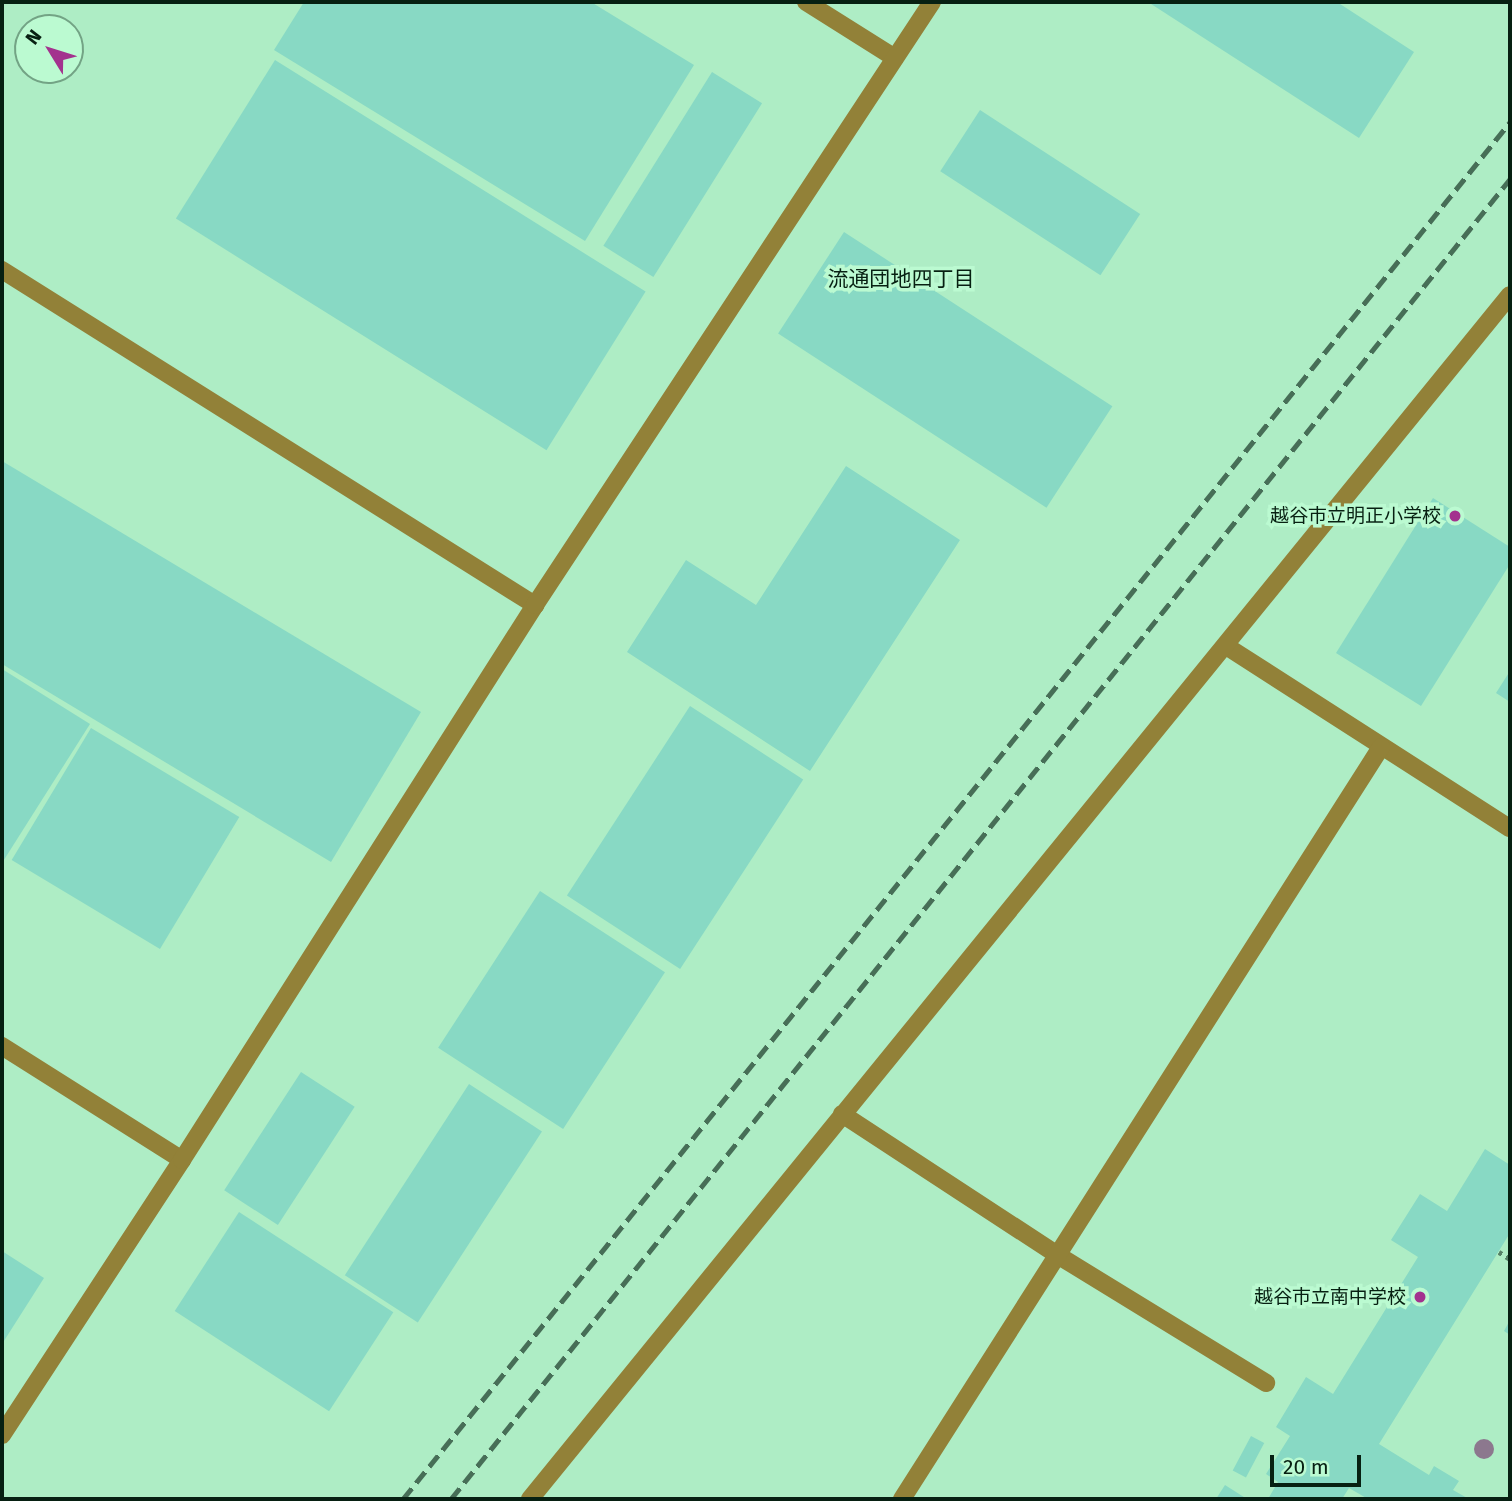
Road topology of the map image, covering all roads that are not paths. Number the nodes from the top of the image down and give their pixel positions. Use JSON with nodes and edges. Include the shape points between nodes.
{"nodes":[{"id":1,"x":806,"y":2,"type":"edge"},
{"id":2,"x":932,"y":2,"type":"edge"},
{"id":3,"x":895,"y":58,"type":"junction"},
{"id":4,"x":2,"y":270,"type":"edge"},
{"id":5,"x":1510,"y":295,"type":"edge"},
{"id":6,"x":535,"y":605,"type":"junction"},
{"id":7,"x":1226,"y":646,"type":"junction"},
{"id":8,"x":1381,"y":747,"type":"junction"},
{"id":9,"x":1510,"y":828,"type":"edge"},
{"id":10,"x":2,"y":1046,"type":"edge"},
{"id":11,"x":842,"y":1114,"type":"junction"},
{"id":12,"x":182,"y":1160,"type":"junction"},
{"id":13,"x":1059,"y":1256,"type":"junction"},
{"id":14,"x":1266,"y":1383,"type":"dead end"},
{"id":15,"x":2,"y":1435,"type":"edge"},
{"id":16,"x":530,"y":1499,"type":"edge"},
{"id":17,"x":902,"y":1499,"type":"edge"}],
"edges":[{"from":1,"to":3,"type":"street"},
{"from":2,"to":3,"type":"street"},
{"from":3,"to":6,"type":"street"},
{"from":4,"to":6,"type":"street"},
{"from":5,"to":7,"type":"street"},
{"from":6,"to":12,"type":"street"},
{"from":7,"to":8,"type":"street"},
{"from":7,"to":11,"type":"street"},
{"from":8,"to":9,"type":"street"},
{"from":8,"to":13,"type":"street"},
{"from":10,"to":12,"type":"street"},
{"from":11,"to":13,"type":"street"},
{"from":11,"to":16,"type":"street"},
{"from":12,"to":15,"type":"street"},
{"from":13,"to":14,"type":"street"},
{"from":13,"to":17,"type":"street"}]}
